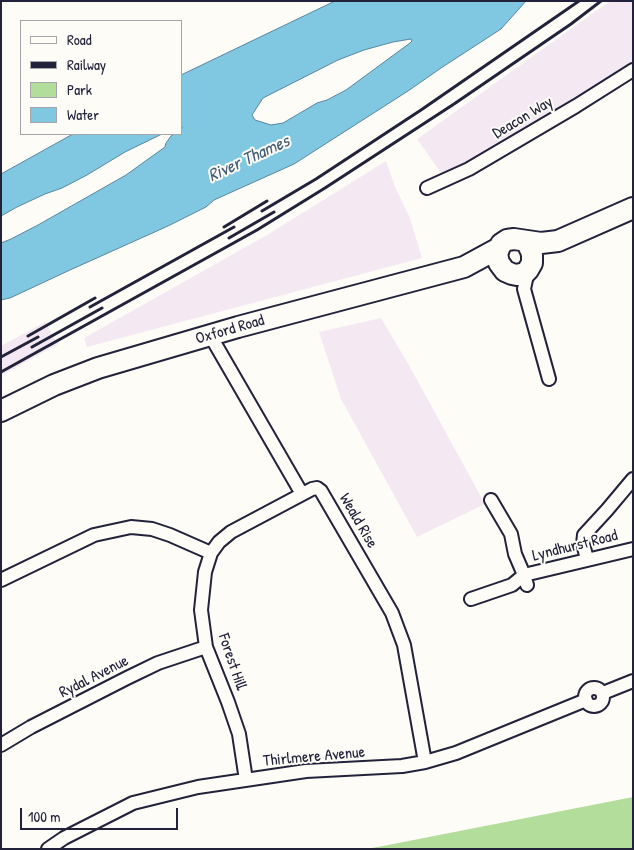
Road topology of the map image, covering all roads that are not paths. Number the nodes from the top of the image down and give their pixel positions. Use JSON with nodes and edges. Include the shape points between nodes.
{"nodes":[{"id":1,"x":633,"y":70,"type":"edge"},
{"id":2,"x":427,"y":188,"type":"dead end"},
{"id":3,"x":633,"y":208,"type":"edge"},
{"id":4,"x":558,"y":241,"type":"junction"},
{"id":5,"x":526,"y":242,"type":"junction"},
{"id":6,"x":499,"y":248,"type":"junction"},
{"id":7,"x":464,"y":267,"type":"junction"},
{"id":8,"x":520,"y":274,"type":"junction"},
{"id":9,"x":210,"y":336,"type":"junction"},
{"id":10,"x":549,"y":379,"type":"dead end"},
{"id":11,"x":1,"y":411,"type":"edge"},
{"id":12,"x":633,"y":479,"type":"edge"},
{"id":13,"x":302,"y":494,"type":"junction"},
{"id":14,"x":491,"y":500,"type":"dead end"},
{"id":15,"x":633,"y":549,"type":"edge"},
{"id":16,"x":211,"y":554,"type":"junction"},
{"id":17,"x":587,"y":559,"type":"junction"},
{"id":18,"x":1,"y":580,"type":"edge"},
{"id":19,"x":525,"y":580,"type":"junction"},
{"id":20,"x":472,"y":600,"type":"dead end"},
{"id":21,"x":206,"y":647,"type":"junction"},
{"id":22,"x":633,"y":681,"type":"edge"},
{"id":23,"x":1,"y":745,"type":"edge"},
{"id":24,"x":425,"y":762,"type":"junction"},
{"id":25,"x":246,"y":780,"type":"junction"},
{"id":26,"x":48,"y":849,"type":"edge"}],
"edges":[{"from":1,"to":2,"type":"street","name":"Deacon Way","via":[[469,169]]},
{"from":3,"to":4,"type":"main road"},
{"from":4,"to":5,"type":"main road"},
{"from":4,"to":8,"type":"main road"},
{"from":5,"to":6,"type":"main road","via":[[507,240]]},
{"from":5,"to":8,"type":"main road","via":[[531,251]]},
{"from":6,"to":7,"type":"main road","name":"Oxford Road"},
{"from":6,"to":8,"type":"main road","via":[[499,263]]},
{"from":7,"to":8,"type":"main road","name":"Oxford Road"},
{"from":7,"to":9,"type":"main road","name":"Oxford Road"},
{"from":8,"to":10,"type":"street"},
{"from":9,"to":11,"type":"main road","name":"Oxford Road","via":[[98,368],[41,390]]},
{"from":9,"to":13,"type":"street"},
{"from":12,"to":17,"type":"street","via":[[584,534]]},
{"from":13,"to":16,"type":"street","via":[[231,532]]},
{"from":13,"to":24,"type":"street","name":"Weald Rise","via":[[318,488],[322,491],[392,614],[404,645]]},
{"from":14,"to":19,"type":"street","name":"Lyndhurst Road","via":[[511,534]]},
{"from":15,"to":17,"type":"street","name":"Lyndhurst Road"},
{"from":16,"to":18,"type":"street","via":[[170,535],[131,527],[94,535]]},
{"from":16,"to":21,"type":"street","name":"Forest Hill","via":[[205,572],[201,610]]},
{"from":17,"to":19,"type":"street","name":"Lyndhurst Road"},
{"from":19,"to":20,"type":"street","name":"Lyndhurst Road"},
{"from":21,"to":23,"type":"street","name":"Rydal Avenue","via":[[158,663]]},
{"from":21,"to":25,"type":"street","name":"Forest Hill","via":[[239,734]]},
{"from":22,"to":24,"type":"street","name":"Thirlmere Avenue","via":[[603,693],[599,689],[590,689],[586,692],[586,700],[456,753]]},
{"from":24,"to":25,"type":"street","name":"Thirlmere Avenue","via":[[306,771]]},
{"from":25,"to":26,"type":"street","name":"Thirlmere Avenue","via":[[198,787],[133,803]]}]}
